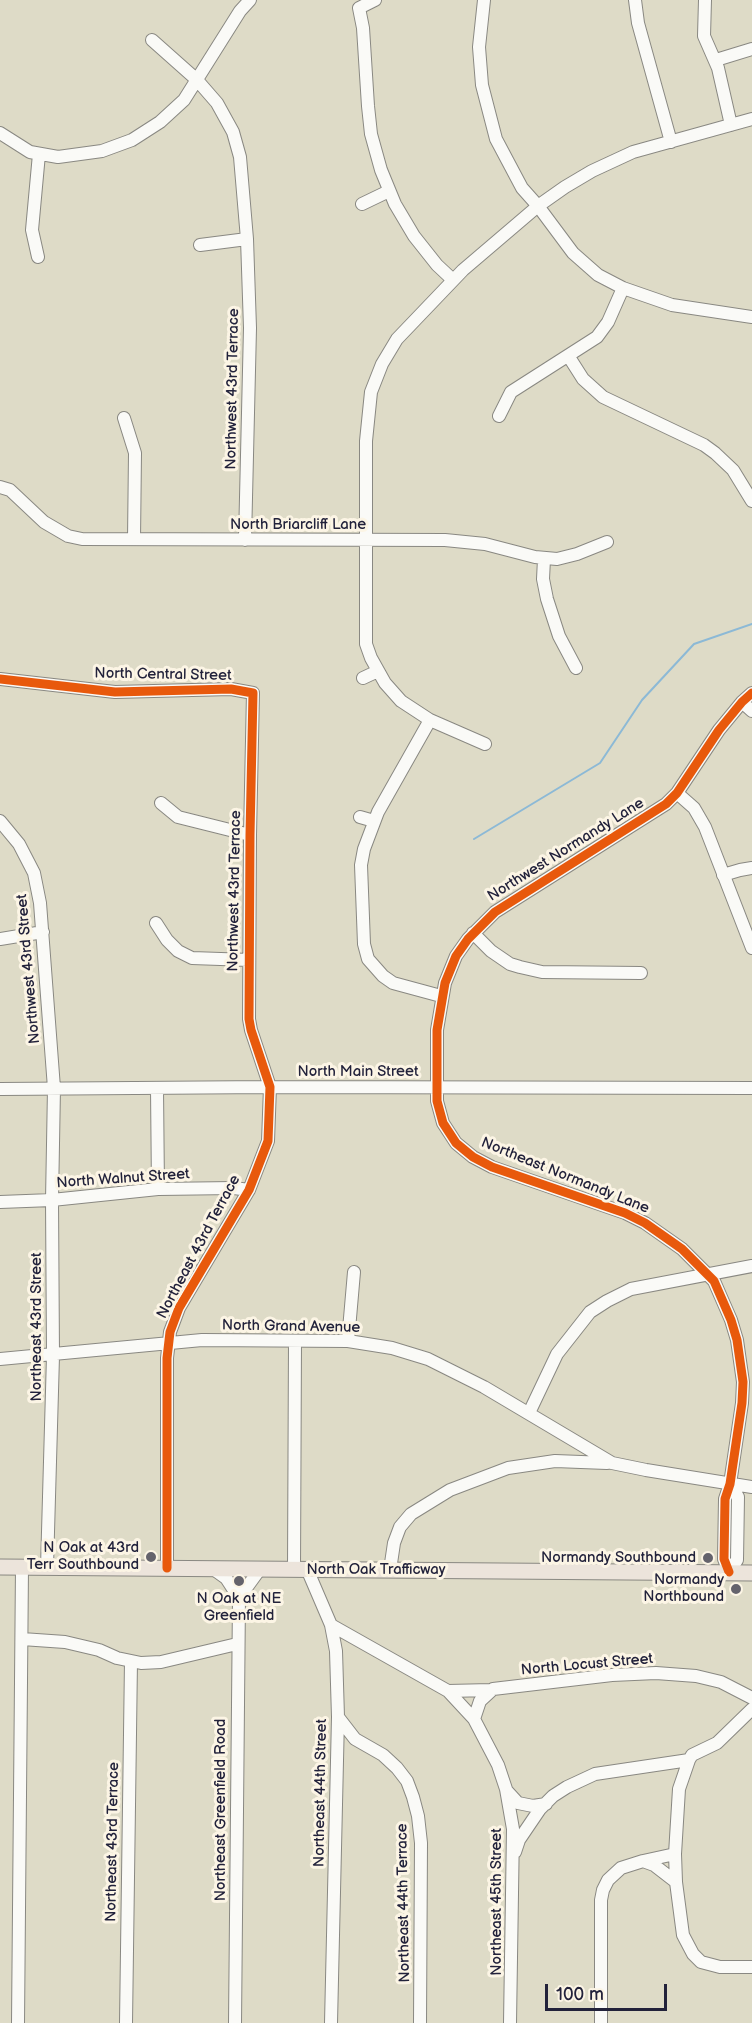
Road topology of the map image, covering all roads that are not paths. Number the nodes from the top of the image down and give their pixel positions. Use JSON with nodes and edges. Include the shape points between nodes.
{"nodes":[{"id":1,"x":250,"y":0,"type":"edge"},
{"id":2,"x":375,"y":0,"type":"edge"},
{"id":3,"x":484,"y":0,"type":"edge"},
{"id":4,"x":635,"y":0,"type":"edge"},
{"id":5,"x":705,"y":0,"type":"edge"},
{"id":6,"x":355,"y":4,"type":"edge"},
{"id":7,"x":152,"y":40,"type":"dead end"},
{"id":8,"x":752,"y":49,"type":"edge"},
{"id":9,"x":716,"y":60,"type":"junction"},
{"id":10,"x":197,"y":80,"type":"junction"},
{"id":11,"x":752,"y":119,"type":"edge"},
{"id":12,"x":731,"y":125,"type":"junction"},
{"id":13,"x":0,"y":133,"type":"edge"},
{"id":14,"x":671,"y":142,"type":"junction"},
{"id":15,"x":39,"y":154,"type":"junction"},
{"id":16,"x":389,"y":191,"type":"junction"},
{"id":17,"x":362,"y":204,"type":"dead end"},
{"id":18,"x":538,"y":206,"type":"junction"},
{"id":19,"x":247,"y":239,"type":"junction"},
{"id":20,"x":200,"y":245,"type":"dead end"},
{"id":21,"x":38,"y":257,"type":"dead end"},
{"id":22,"x":453,"y":280,"type":"junction"},
{"id":23,"x":623,"y":288,"type":"junction"},
{"id":24,"x":752,"y":317,"type":"edge"},
{"id":25,"x":569,"y":357,"type":"junction"},
{"id":26,"x":499,"y":416,"type":"dead end"},
{"id":27,"x":124,"y":418,"type":"dead end"},
{"id":28,"x":0,"y":487,"type":"edge"},
{"id":29,"x":752,"y":501,"type":"edge"},
{"id":30,"x":134,"y":539,"type":"junction"},
{"id":31,"x":245,"y":540,"type":"junction"},
{"id":32,"x":364,"y":541,"type":"junction"},
{"id":33,"x":607,"y":542,"type":"dead end"},
{"id":34,"x":544,"y":559,"type":"junction"},
{"id":35,"x":576,"y":668,"type":"dead end"},
{"id":36,"x":378,"y":671,"type":"junction"},
{"id":37,"x":363,"y":678,"type":"dead end"},
{"id":38,"x":0,"y":679,"type":"edge"},
{"id":39,"x":253,"y":693,"type":"joint"},
{"id":40,"x":752,"y":693,"type":"edge"},
{"id":41,"x":742,"y":702,"type":"junction"},
{"id":42,"x":752,"y":711,"type":"edge"},
{"id":43,"x":430,"y":720,"type":"junction"},
{"id":44,"x":485,"y":744,"type":"dead end"},
{"id":45,"x":677,"y":793,"type":"junction"},
{"id":46,"x":160,"y":803,"type":"dead end"},
{"id":47,"x":360,"y":817,"type":"dead end"},
{"id":48,"x":0,"y":821,"type":"edge"},
{"id":49,"x":374,"y":821,"type":"junction"},
{"id":50,"x":250,"y":835,"type":"junction"},
{"id":51,"x":752,"y":868,"type":"edge"},
{"id":52,"x":723,"y":876,"type":"junction"},
{"id":53,"x":156,"y":923,"type":"dead end"},
{"id":54,"x":43,"y":932,"type":"junction"},
{"id":55,"x":473,"y":933,"type":"junction"},
{"id":56,"x":0,"y":939,"type":"edge"},
{"id":57,"x":752,"y":948,"type":"edge"},
{"id":58,"x":249,"y":960,"type":"junction"},
{"id":59,"x":641,"y":973,"type":"dead end"},
{"id":60,"x":441,"y":996,"type":"junction"},
{"id":61,"x":270,"y":1087,"type":"junction"},
{"id":62,"x":54,"y":1088,"type":"junction"},
{"id":63,"x":437,"y":1088,"type":"junction"},
{"id":64,"x":752,"y":1088,"type":"edge"},
{"id":65,"x":0,"y":1089,"type":"edge"},
{"id":66,"x":158,"y":1089,"type":"junction"},
{"id":67,"x":158,"y":1189,"type":"junction"},
{"id":68,"x":249,"y":1190,"type":"junction"},
{"id":69,"x":52,"y":1200,"type":"junction"},
{"id":70,"x":0,"y":1202,"type":"edge"},
{"id":71,"x":698,"y":1263,"type":"junction"},
{"id":72,"x":752,"y":1266,"type":"edge"},
{"id":73,"x":354,"y":1272,"type":"dead end"},
{"id":74,"x":714,"y":1276,"type":"junction"},
{"id":75,"x":693,"y":1277,"type":"junction"},
{"id":76,"x":295,"y":1341,"type":"junction"},
{"id":77,"x":348,"y":1341,"type":"junction"},
{"id":78,"x":168,"y":1343,"type":"junction"},
{"id":79,"x":53,"y":1356,"type":"junction"},
{"id":80,"x":0,"y":1359,"type":"edge"},
{"id":81,"x":529,"y":1413,"type":"junction"},
{"id":82,"x":586,"y":1448,"type":"junction"},
{"id":83,"x":582,"y":1461,"type":"junction"},
{"id":84,"x":612,"y":1463,"type":"junction"},
{"id":85,"x":730,"y":1484,"type":"junction"},
{"id":86,"x":752,"y":1486,"type":"edge"},
{"id":87,"x":0,"y":1567,"type":"edge"},
{"id":88,"x":22,"y":1567,"type":"junction"},
{"id":89,"x":47,"y":1567,"type":"junction"},
{"id":90,"x":167,"y":1568,"type":"junction"},
{"id":91,"x":212,"y":1568,"type":"junction"},
{"id":92,"x":260,"y":1569,"type":"junction"},
{"id":93,"x":301,"y":1569,"type":"junction"},
{"id":94,"x":390,"y":1570,"type":"junction"},
{"id":95,"x":729,"y":1572,"type":"junction"},
{"id":96,"x":752,"y":1573,"type":"edge"},
{"id":97,"x":238,"y":1598,"type":"junction"},
{"id":98,"x":331,"y":1625,"type":"junction"},
{"id":99,"x":355,"y":1638,"type":"junction"},
{"id":100,"x":22,"y":1640,"type":"junction"},
{"id":101,"x":237,"y":1644,"type":"junction"},
{"id":102,"x":336,"y":1651,"type":"junction"},
{"id":103,"x":130,"y":1661,"type":"junction"},
{"id":104,"x":493,"y":1689,"type":"junction"},
{"id":105,"x":448,"y":1691,"type":"junction"},
{"id":106,"x":750,"y":1704,"type":"edge"},
{"id":107,"x":338,"y":1717,"type":"junction"},
{"id":108,"x":474,"y":1719,"type":"junction"},
{"id":109,"x":354,"y":1738,"type":"junction"},
{"id":110,"x":338,"y":1746,"type":"junction"},
{"id":111,"x":689,"y":1760,"type":"junction"},
{"id":112,"x":665,"y":1764,"type":"junction"},
{"id":113,"x":680,"y":1784,"type":"junction"},
{"id":114,"x":506,"y":1789,"type":"junction"},
{"id":115,"x":546,"y":1804,"type":"junction"},
{"id":116,"x":675,"y":1854,"type":"junction"},
{"id":117,"x":513,"y":1859,"type":"junction"},
{"id":118,"x":643,"y":1861,"type":"junction"},
{"id":119,"x":676,"y":1882,"type":"junction"},
{"id":120,"x":752,"y":1967,"type":"edge"},
{"id":121,"x":18,"y":2023,"type":"edge"},
{"id":122,"x":126,"y":2023,"type":"edge"},
{"id":123,"x":236,"y":2023,"type":"edge"},
{"id":124,"x":331,"y":2023,"type":"edge"},
{"id":125,"x":420,"y":2023,"type":"edge"},
{"id":126,"x":510,"y":2023,"type":"edge"},
{"id":127,"x":601,"y":2023,"type":"edge"}],
"edges":[{"from":1,"to":10,"type":"street"},
{"from":2,"to":6,"type":"street"},
{"from":3,"to":18,"type":"street","via":[[479,47],[485,103],[512,172]]},
{"from":4,"to":14,"type":"street"},
{"from":5,"to":9,"type":"street","via":[[704,36]]},
{"from":6,"to":16,"type":"street","via":[[363,28],[371,134]]},
{"from":7,"to":10,"type":"street","name":"Northwest 43rd Terrace"},
{"from":8,"to":9,"type":"street"},
{"from":9,"to":12,"type":"street"},
{"from":10,"to":15,"type":"street","via":[[173,112],[132,140],[69,157]]},
{"from":10,"to":19,"type":"street","name":"Northwest 43rd Terrace","via":[[221,108],[237,144]]},
{"from":11,"to":12,"type":"street"},
{"from":12,"to":14,"type":"street"},
{"from":13,"to":15,"type":"street"},
{"from":14,"to":18,"type":"street","via":[[619,158]]},
{"from":15,"to":21,"type":"street","via":[[32,230]]},
{"from":16,"to":17,"type":"street"},
{"from":16,"to":22,"type":"street","via":[[414,236]]},
{"from":18,"to":22,"type":"street"},
{"from":18,"to":23,"type":"street","via":[[573,253],[598,275]]},
{"from":19,"to":20,"type":"street"},
{"from":19,"to":31,"type":"street","name":"Northwest 43rd Terrace","via":[[250,328]]},
{"from":22,"to":32,"type":"street","via":[[397,339],[371,392],[365,452]]},
{"from":23,"to":24,"type":"street","via":[[672,305]]},
{"from":23,"to":25,"type":"street","via":[[597,337]]},
{"from":25,"to":26,"type":"street","via":[[511,392]]},
{"from":25,"to":29,"type":"street","via":[[582,379],[603,397],[715,453],[733,470]]},
{"from":27,"to":30,"type":"street","via":[[135,453]]},
{"from":28,"to":30,"type":"street","name":"North Briarcliff Lane","via":[[10,490],[44,522],[68,536]]},
{"from":30,"to":31,"type":"street","name":"North Briarcliff Lane"},
{"from":31,"to":32,"type":"street","name":"North Briarcliff Lane"},
{"from":32,"to":34,"type":"street","name":"North Briarcliff Lane","via":[[465,541]]},
{"from":32,"to":36,"type":"street","via":[[366,644]]},
{"from":33,"to":34,"type":"street","name":"North Briarcliff Lane","via":[[567,557]]},
{"from":34,"to":35,"type":"street","via":[[547,599],[559,636]]},
{"from":36,"to":37,"type":"street"},
{"from":36,"to":43,"type":"street","via":[[401,700]]},
{"from":38,"to":39,"type":"street","name":"North Central Street","via":[[115,692],[231,689]]},
{"from":39,"to":50,"type":"street","name":"Northwest 43rd Terrace"},
{"from":40,"to":41,"type":"street","name":"Northwest Normandy Lane"},
{"from":41,"to":42,"type":"street"},
{"from":41,"to":45,"type":"street","name":"Northwest Normandy Lane","via":[[718,730]]},
{"from":43,"to":44,"type":"street"},
{"from":43,"to":49,"type":"street"},
{"from":45,"to":52,"type":"street","via":[[700,817]]},
{"from":45,"to":55,"type":"street","name":"Northwest Normandy Lane","via":[[620,835],[495,912]]},
{"from":46,"to":50,"type":"street","via":[[178,817]]},
{"from":47,"to":49,"type":"street"},
{"from":48,"to":54,"type":"street","name":"Northwest 43rd Street","via":[[19,844],[34,873]]},
{"from":49,"to":60,"type":"street","via":[[361,865],[365,953],[378,973],[393,983]]},
{"from":50,"to":58,"type":"street","name":"Northwest 43rd Terrace"},
{"from":51,"to":52,"type":"street"},
{"from":52,"to":57,"type":"street"},
{"from":53,"to":58,"type":"street","via":[[178,951],[192,958]]},
{"from":54,"to":56,"type":"street"},
{"from":54,"to":62,"type":"street","name":"Northwest 43rd Street"},
{"from":55,"to":59,"type":"street","via":[[491,951],[520,967],[548,972]]},
{"from":55,"to":60,"type":"street","name":"Northwest Normandy Lane","via":[[456,956]]},
{"from":58,"to":61,"type":"street","name":"Northwest 43rd Terrace","via":[[251,1030]]},
{"from":60,"to":63,"type":"street","name":"Northwest Normandy Lane","via":[[436,1030]]},
{"from":61,"to":63,"type":"street","name":"North Main Street"},
{"from":61,"to":66,"type":"street","name":"North Main Street"},
{"from":61,"to":68,"type":"street","name":"Northeast 43rd Terrace","via":[[268,1141]]},
{"from":62,"to":65,"type":"street","name":"North Main Street"},
{"from":62,"to":66,"type":"street","name":"North Main Street"},
{"from":62,"to":69,"type":"street","name":"Northeast 43rd Street"},
{"from":63,"to":64,"type":"street","name":"North Main Street"},
{"from":63,"to":71,"type":"street","name":"Northeast Normandy Lane","via":[[443,1123],[456,1143],[473,1157],[645,1222]]},
{"from":66,"to":67,"type":"street"},
{"from":67,"to":68,"type":"street","name":"North Walnut Street"},
{"from":67,"to":69,"type":"street","name":"North Walnut Street"},
{"from":68,"to":78,"type":"street","name":"Northeast 43rd Terrace","via":[[179,1308]]},
{"from":69,"to":70,"type":"street","name":"North Walnut Street"},
{"from":69,"to":79,"type":"street","name":"Northeast 43rd Street"},
{"from":71,"to":74,"type":"street","name":"Northeast Normandy Lane"},
{"from":71,"to":75,"type":"street"},
{"from":72,"to":74,"type":"street"},
{"from":73,"to":77,"type":"street"},
{"from":74,"to":75,"type":"street"},
{"from":74,"to":85,"type":"street","name":"Northeast Normandy Lane","via":[[737,1340],[743,1382]]},
{"from":75,"to":81,"type":"street","via":[[631,1289],[590,1312],[557,1354]]},
{"from":76,"to":77,"type":"street","name":"North Grand Avenue"},
{"from":76,"to":78,"type":"street","name":"North Grand Avenue"},
{"from":76,"to":93,"type":"street","name":"Northeast 44th Street"},
{"from":77,"to":81,"type":"street","name":"North Grand Avenue","via":[[428,1359]]},
{"from":78,"to":79,"type":"street","name":"North Grand Avenue"},
{"from":78,"to":90,"type":"street","name":"Northeast 43rd Terrace"},
{"from":79,"to":80,"type":"street","name":"North Grand Avenue"},
{"from":79,"to":89,"type":"street","name":"Northeast 43rd Street"},
{"from":81,"to":82,"type":"street","name":"North Grand Avenue"},
{"from":82,"to":83,"type":"street"},
{"from":82,"to":84,"type":"street","name":"North Grand Avenue"},
{"from":83,"to":84,"type":"street"},
{"from":83,"to":94,"type":"street","via":[[508,1468],[430,1501],[400,1527]]},
{"from":84,"to":85,"type":"street","name":"North Grand Avenue"},
{"from":85,"to":86,"type":"street","name":"North Grand Avenue"},
{"from":85,"to":95,"type":"street","name":"Northeast Normandy Lane","via":[[738,1497],[737,1560]]},
{"from":87,"to":88,"type":"main road","name":"North Oak Trafficway"},
{"from":88,"to":89,"type":"main road","name":"North Oak Trafficway"},
{"from":88,"to":100,"type":"street"},
{"from":89,"to":90,"type":"main road","name":"North Oak Trafficway"},
{"from":90,"to":91,"type":"main road","name":"North Oak Trafficway"},
{"from":91,"to":92,"type":"main road","name":"North Oak Trafficway"},
{"from":91,"to":97,"type":"street","via":[[226,1578]]},
{"from":92,"to":93,"type":"main road","name":"North Oak Trafficway"},
{"from":92,"to":97,"type":"street"},
{"from":93,"to":94,"type":"main road","name":"North Oak Trafficway"},
{"from":93,"to":98,"type":"street","name":"Northeast 44th Street"},
{"from":94,"to":95,"type":"main road","name":"North Oak Trafficway"},
{"from":95,"to":96,"type":"main road","name":"North Oak Trafficway"},
{"from":97,"to":101,"type":"street","name":"Northeast Greenfield Road"},
{"from":98,"to":99,"type":"street","name":"Northeast 45th Street"},
{"from":98,"to":102,"type":"street","name":"Northeast 44th Street"},
{"from":99,"to":102,"type":"street"},
{"from":99,"to":105,"type":"street","name":"Northeast 45th Street"},
{"from":100,"to":103,"type":"street","via":[[86,1646]]},
{"from":100,"to":121,"type":"street"},
{"from":101,"to":103,"type":"street","via":[[161,1662]]},
{"from":101,"to":123,"type":"street","name":"Northeast Greenfield Road"},
{"from":102,"to":107,"type":"street","name":"Northeast 44th Street"},
{"from":103,"to":122,"type":"street","name":"Northeast 43rd Terrace"},
{"from":104,"to":105,"type":"street","name":"North Locust Street"},
{"from":104,"to":106,"type":"street","name":"North Locust Street","via":[[656,1673],[720,1682]]},
{"from":104,"to":108,"type":"street","via":[[480,1701]]},
{"from":105,"to":108,"type":"street","name":"Northeast 45th Street"},
{"from":106,"to":111,"type":"street","via":[[717,1743]]},
{"from":107,"to":109,"type":"street","name":"Northeast 44th Terrace"},
{"from":107,"to":110,"type":"street","name":"Northeast 44th Street"},
{"from":108,"to":114,"type":"street","name":"Northeast 45th Street"},
{"from":109,"to":110,"type":"street"},
{"from":109,"to":125,"type":"street","name":"Northeast 44th Terrace","via":[[397,1768],[406,1781],[418,1816]]},
{"from":110,"to":124,"type":"street","name":"Northeast 44th Street"},
{"from":111,"to":112,"type":"street"},
{"from":111,"to":113,"type":"street"},
{"from":112,"to":113,"type":"street"},
{"from":112,"to":115,"type":"street","via":[[596,1774],[567,1787]]},
{"from":113,"to":116,"type":"street"},
{"from":114,"to":115,"type":"street","via":[[518,1803]]},
{"from":114,"to":117,"type":"street","name":"Northeast 45th Street","via":[[512,1818]]},
{"from":115,"to":117,"type":"street","via":[[519,1840]]},
{"from":116,"to":118,"type":"street"},
{"from":116,"to":119,"type":"street"},
{"from":117,"to":126,"type":"street","name":"Northeast 45th Street"},
{"from":118,"to":119,"type":"street"},
{"from":118,"to":127,"type":"street","via":[[616,1872],[602,1895]]},
{"from":119,"to":120,"type":"street","via":[[683,1935],[693,1954],[701,1962],[720,1968]]}]}
